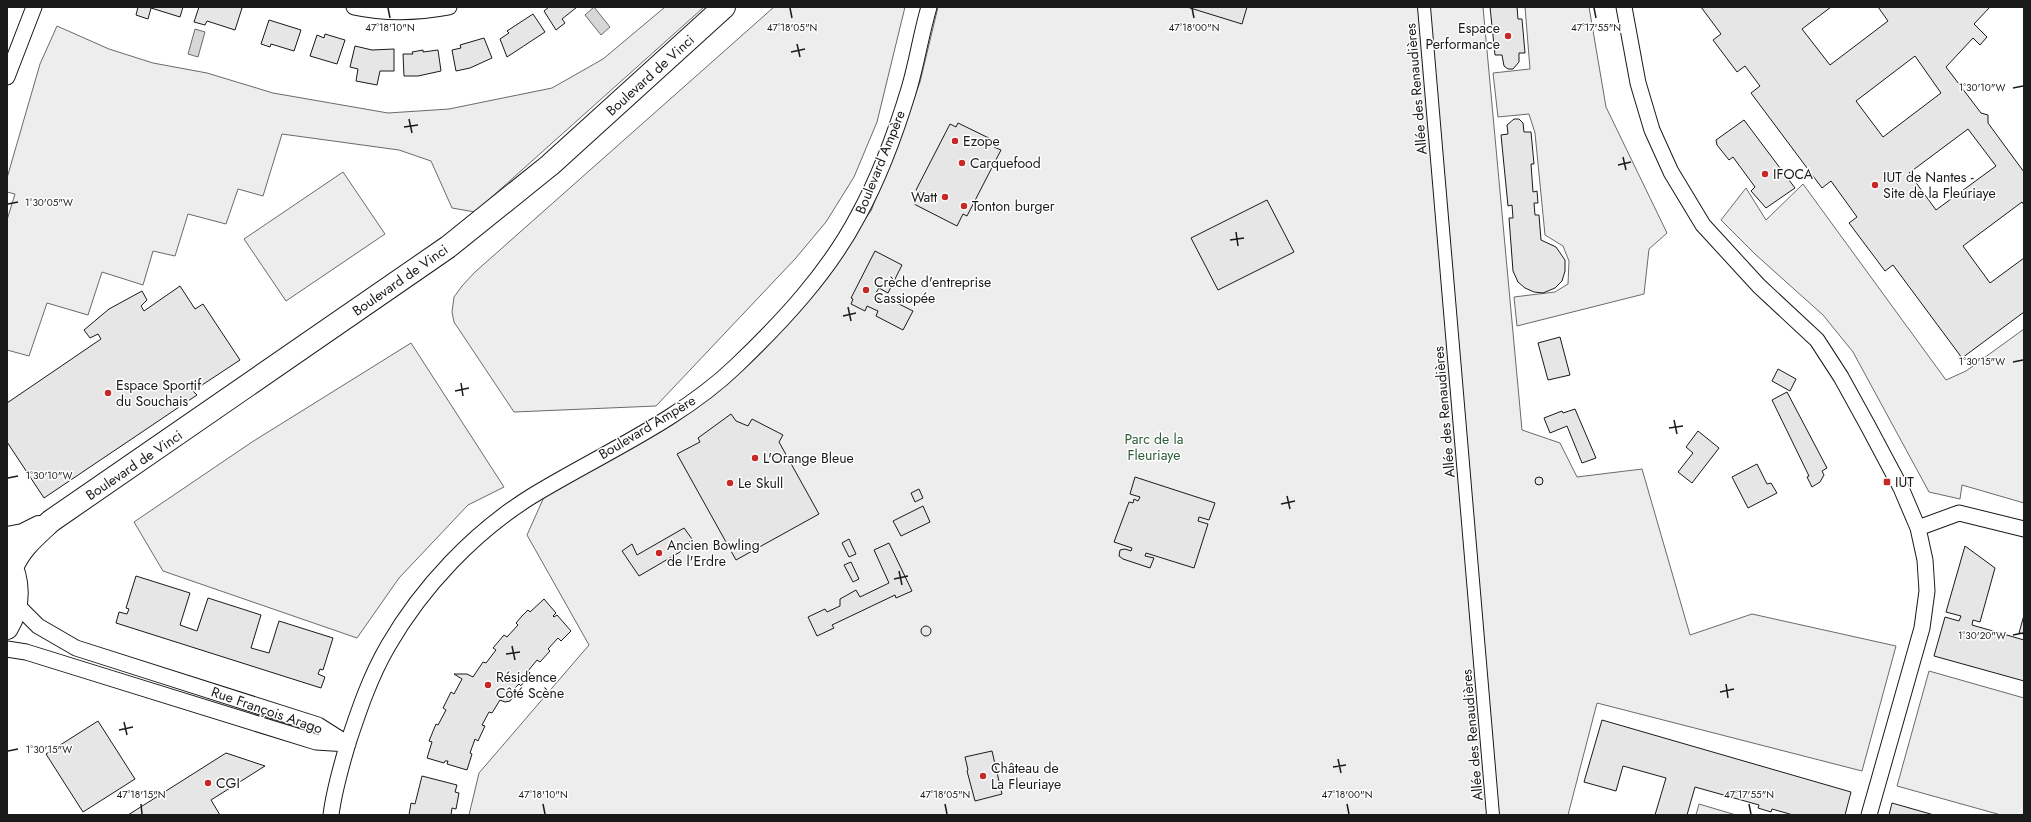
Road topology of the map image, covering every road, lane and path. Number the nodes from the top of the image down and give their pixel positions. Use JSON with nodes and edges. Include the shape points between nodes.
{"nodes":[{"id":1,"x":34,"y":7,"type":"edge"},
{"id":2,"x":354,"y":7,"type":"edge"},
{"id":3,"x":449,"y":7,"type":"edge"},
{"id":4,"x":724,"y":7,"type":"edge"},
{"id":5,"x":929,"y":7,"type":"edge"},
{"id":6,"x":1424,"y":7,"type":"edge"},
{"id":7,"x":1624,"y":7,"type":"edge"},
{"id":8,"x":7,"y":77,"type":"edge"},
{"id":9,"x":51,"y":521,"type":"junction"},
{"id":10,"x":1918,"y":528,"type":"junction"},
{"id":11,"x":2024,"y":529,"type":"edge"},
{"id":12,"x":7,"y":538,"type":"edge"},
{"id":13,"x":10,"y":563,"type":"edge"},
{"id":14,"x":16,"y":604,"type":"junction"},
{"id":15,"x":7,"y":628,"type":"edge"},
{"id":16,"x":7,"y":649,"type":"edge"},
{"id":17,"x":348,"y":744,"type":"junction"},
{"id":18,"x":331,"y":815,"type":"edge"},
{"id":19,"x":1494,"y":815,"type":"edge"},
{"id":20,"x":1869,"y":815,"type":"edge"}],
"edges":[{"from":1,"to":8,"type":"street"},
{"from":2,"to":3,"type":"street","via":[[392,13]]},
{"from":4,"to":9,"type":"main road","name":"Boulevard de Vinci","via":[[550,165],[448,247]]},
{"from":5,"to":17,"type":"street","name":"Boulevard Ampère","via":[[910,86],[875,182],[839,248],[817,279],[790,311],[733,369],[671,416],[501,516],[454,558],[416,605],[387,648],[359,709]]},
{"from":6,"to":19,"type":"street","name":"Allée des Renaudières"},
{"from":7,"to":10,"type":"street","via":[[1638,83],[1652,130],[1671,172],[1703,225],[1759,286],[1817,340],[1868,426],[1901,488]]},
{"from":9,"to":12,"type":"main road","name":"Boulevard de Vinci","via":[[23,535]]},
{"from":9,"to":13,"type":"main road","name":"Boulevard de Vinci"},
{"from":10,"to":11,"type":"street","via":[[1959,512]]},
{"from":10,"to":20,"type":"street","via":[[1925,560],[1927,591],[1922,628]]},
{"from":13,"to":14,"type":"main road","via":[[16,585]]},
{"from":14,"to":15,"type":"main road"},
{"from":14,"to":17,"type":"street","name":"Rue François Arago","via":[[38,626],[76,648],[315,724]]},
{"from":16,"to":17,"type":"street","name":"Rue François Arago","via":[[26,652],[316,742]]},
{"from":17,"to":18,"type":"street","name":"Boulevard Ampère","via":[[337,777]]}]}
